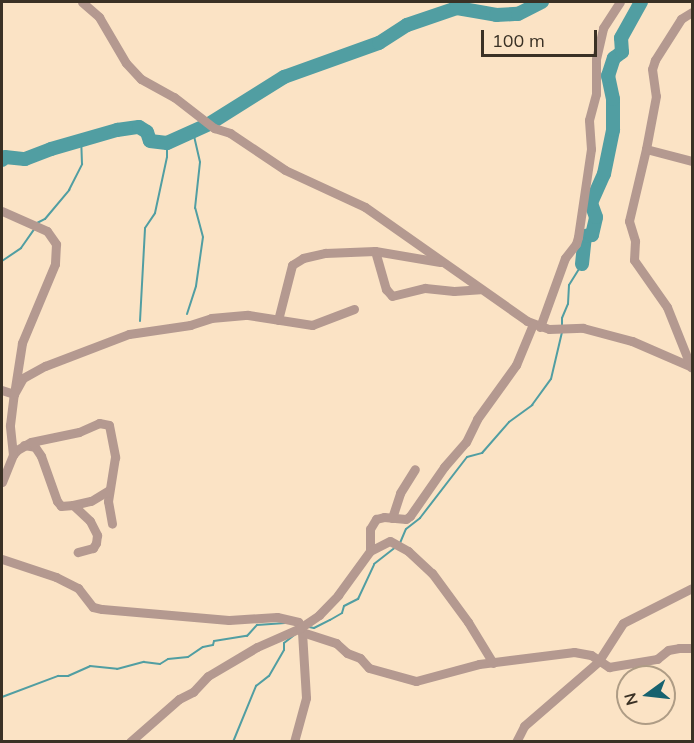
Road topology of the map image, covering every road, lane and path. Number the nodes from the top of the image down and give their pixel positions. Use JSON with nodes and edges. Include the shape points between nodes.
{"nodes":[{"id":1,"x":82,"y":2,"type":"edge"},
{"id":2,"x":620,"y":2,"type":"edge"},
{"id":3,"x":693,"y":12,"type":"edge"},
{"id":4,"x":646,"y":148,"type":"junction"},
{"id":5,"x":693,"y":161,"type":"edge"},
{"id":6,"x":2,"y":211,"type":"edge"},
{"id":7,"x":375,"y":251,"type":"junction"},
{"id":8,"x":440,"y":262,"type":"junction"},
{"id":9,"x":480,"y":289,"type":"junction"},
{"id":10,"x":354,"y":309,"type":"dead end"},
{"id":11,"x":278,"y":320,"type":"junction"},
{"id":12,"x":537,"y":325,"type":"junction"},
{"id":13,"x":692,"y":367,"type":"edge"},
{"id":14,"x":2,"y":390,"type":"edge"},
{"id":15,"x":14,"y":394,"type":"junction"},
{"id":16,"x":24,"y":445,"type":"junction"},
{"id":17,"x":13,"y":455,"type":"junction"},
{"id":18,"x":415,"y":469,"type":"dead end"},
{"id":19,"x":2,"y":482,"type":"edge"},
{"id":20,"x":110,"y":490,"type":"junction"},
{"id":21,"x":73,"y":505,"type":"junction"},
{"id":22,"x":392,"y":518,"type":"junction"},
{"id":23,"x":112,"y":524,"type":"dead end"},
{"id":24,"x":370,"y":551,"type":"junction"},
{"id":25,"x":78,"y":552,"type":"dead end"},
{"id":26,"x":2,"y":559,"type":"edge"},
{"id":27,"x":693,"y":588,"type":"edge"},
{"id":28,"x":301,"y":630,"type":"junction"},
{"id":29,"x":693,"y":648,"type":"edge"},
{"id":30,"x":598,"y":662,"type":"junction"},
{"id":31,"x":493,"y":663,"type":"junction"},
{"id":32,"x":130,"y":741,"type":"edge"},
{"id":33,"x":294,"y":741,"type":"edge"},
{"id":34,"x":516,"y":741,"type":"edge"}],
"edges":[{"from":1,"to":8,"type":"street","via":[[99,17],[126,63],[141,79],[285,170],[365,207]]},
{"from":2,"to":12,"type":"street","via":[[603,28],[596,59],[596,94],[589,120],[591,149],[580,229]]},
{"from":3,"to":4,"type":"street","via":[[681,19],[655,60],[652,69],[656,96]]},
{"from":4,"to":5,"type":"street"},
{"from":4,"to":13,"type":"street","via":[[629,221],[635,241],[634,260],[667,307]]},
{"from":6,"to":15,"type":"street","via":[[47,231],[56,244],[55,264],[22,344]]},
{"from":7,"to":8,"type":"street"},
{"from":7,"to":9,"type":"street","via":[[386,290],[392,296],[425,288]]},
{"from":7,"to":11,"type":"street","via":[[326,253],[297,261],[289,272]]},
{"from":8,"to":9,"type":"street","via":[[470,278]]},
{"from":9,"to":12,"type":"street"},
{"from":10,"to":11,"type":"street","via":[[318,325]]},
{"from":11,"to":15,"type":"street","via":[[221,316],[129,334],[29,374]]},
{"from":12,"to":13,"type":"street","via":[[558,330],[583,328],[632,340]]},
{"from":12,"to":22,"type":"street","via":[[466,442],[410,516]]},
{"from":14,"to":15,"type":"street"},
{"from":15,"to":17,"type":"street","via":[[10,425]]},
{"from":16,"to":17,"type":"street"},
{"from":16,"to":20,"type":"street","via":[[79,432],[99,423],[109,425],[116,457]]},
{"from":16,"to":21,"type":"street","via":[[35,447],[41,456],[61,506]]},
{"from":17,"to":19,"type":"street"},
{"from":18,"to":22,"type":"street","via":[[400,493]]},
{"from":20,"to":21,"type":"street","via":[[91,501]]},
{"from":20,"to":23,"type":"street"},
{"from":21,"to":25,"type":"street","via":[[90,521],[97,536],[93,548]]},
{"from":22,"to":24,"type":"street","via":[[376,519],[370,529]]},
{"from":24,"to":28,"type":"street","via":[[338,595]]},
{"from":24,"to":31,"type":"street","via":[[390,541],[408,551],[432,573],[475,631]]},
{"from":26,"to":28,"type":"street","via":[[78,588],[93,607],[229,620],[277,617],[294,621]]},
{"from":27,"to":30,"type":"street","via":[[623,623]]},
{"from":28,"to":31,"type":"street","via":[[336,643],[369,668],[412,680]]},
{"from":28,"to":32,"type":"street","via":[[257,647],[208,676]]},
{"from":28,"to":33,"type":"street","via":[[306,698]]},
{"from":29,"to":30,"type":"street","via":[[668,650],[657,659],[624,665],[609,667]]},
{"from":30,"to":31,"type":"street","via":[[574,652]]},
{"from":30,"to":34,"type":"street","via":[[524,726]]}]}
